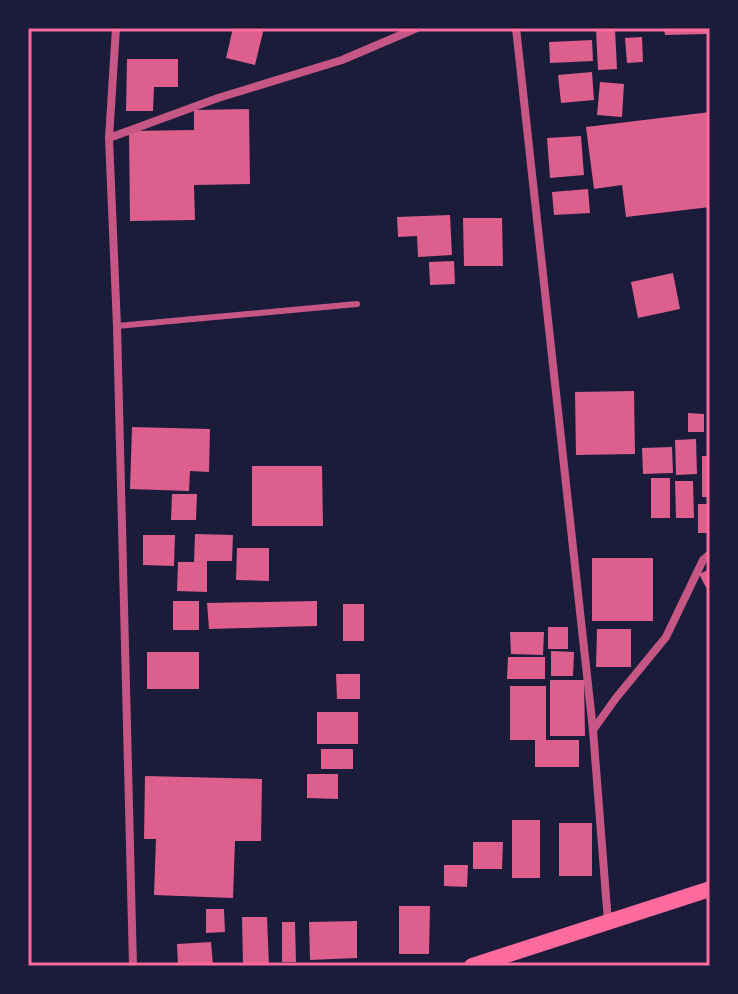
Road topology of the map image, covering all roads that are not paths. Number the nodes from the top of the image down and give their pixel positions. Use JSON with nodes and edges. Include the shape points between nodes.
{"nodes":[{"id":1,"x":116,"y":28,"type":"edge"},
{"id":2,"x":417,"y":28,"type":"edge"},
{"id":3,"x":516,"y":28,"type":"edge"},
{"id":4,"x":109,"y":138,"type":"junction"},
{"id":5,"x":357,"y":304,"type":"dead end"},
{"id":6,"x":117,"y":326,"type":"junction"},
{"id":7,"x":710,"y":554,"type":"edge"},
{"id":8,"x":593,"y":730,"type":"junction"},
{"id":9,"x":710,"y":889,"type":"edge"},
{"id":10,"x":608,"y":922,"type":"junction"},
{"id":11,"x":133,"y":966,"type":"edge"},
{"id":12,"x":472,"y":966,"type":"edge"}],
"edges":[{"from":1,"to":4,"type":"street"},
{"from":2,"to":4,"type":"street","via":[[342,60]]},
{"from":3,"to":8,"type":"street"},
{"from":4,"to":6,"type":"street"},
{"from":5,"to":6,"type":"lane"},
{"from":6,"to":11,"type":"street"},
{"from":7,"to":8,"type":"street","via":[[666,637]]},
{"from":8,"to":10,"type":"street"},
{"from":9,"to":10,"type":"main road"},
{"from":10,"to":12,"type":"main road"}]}
